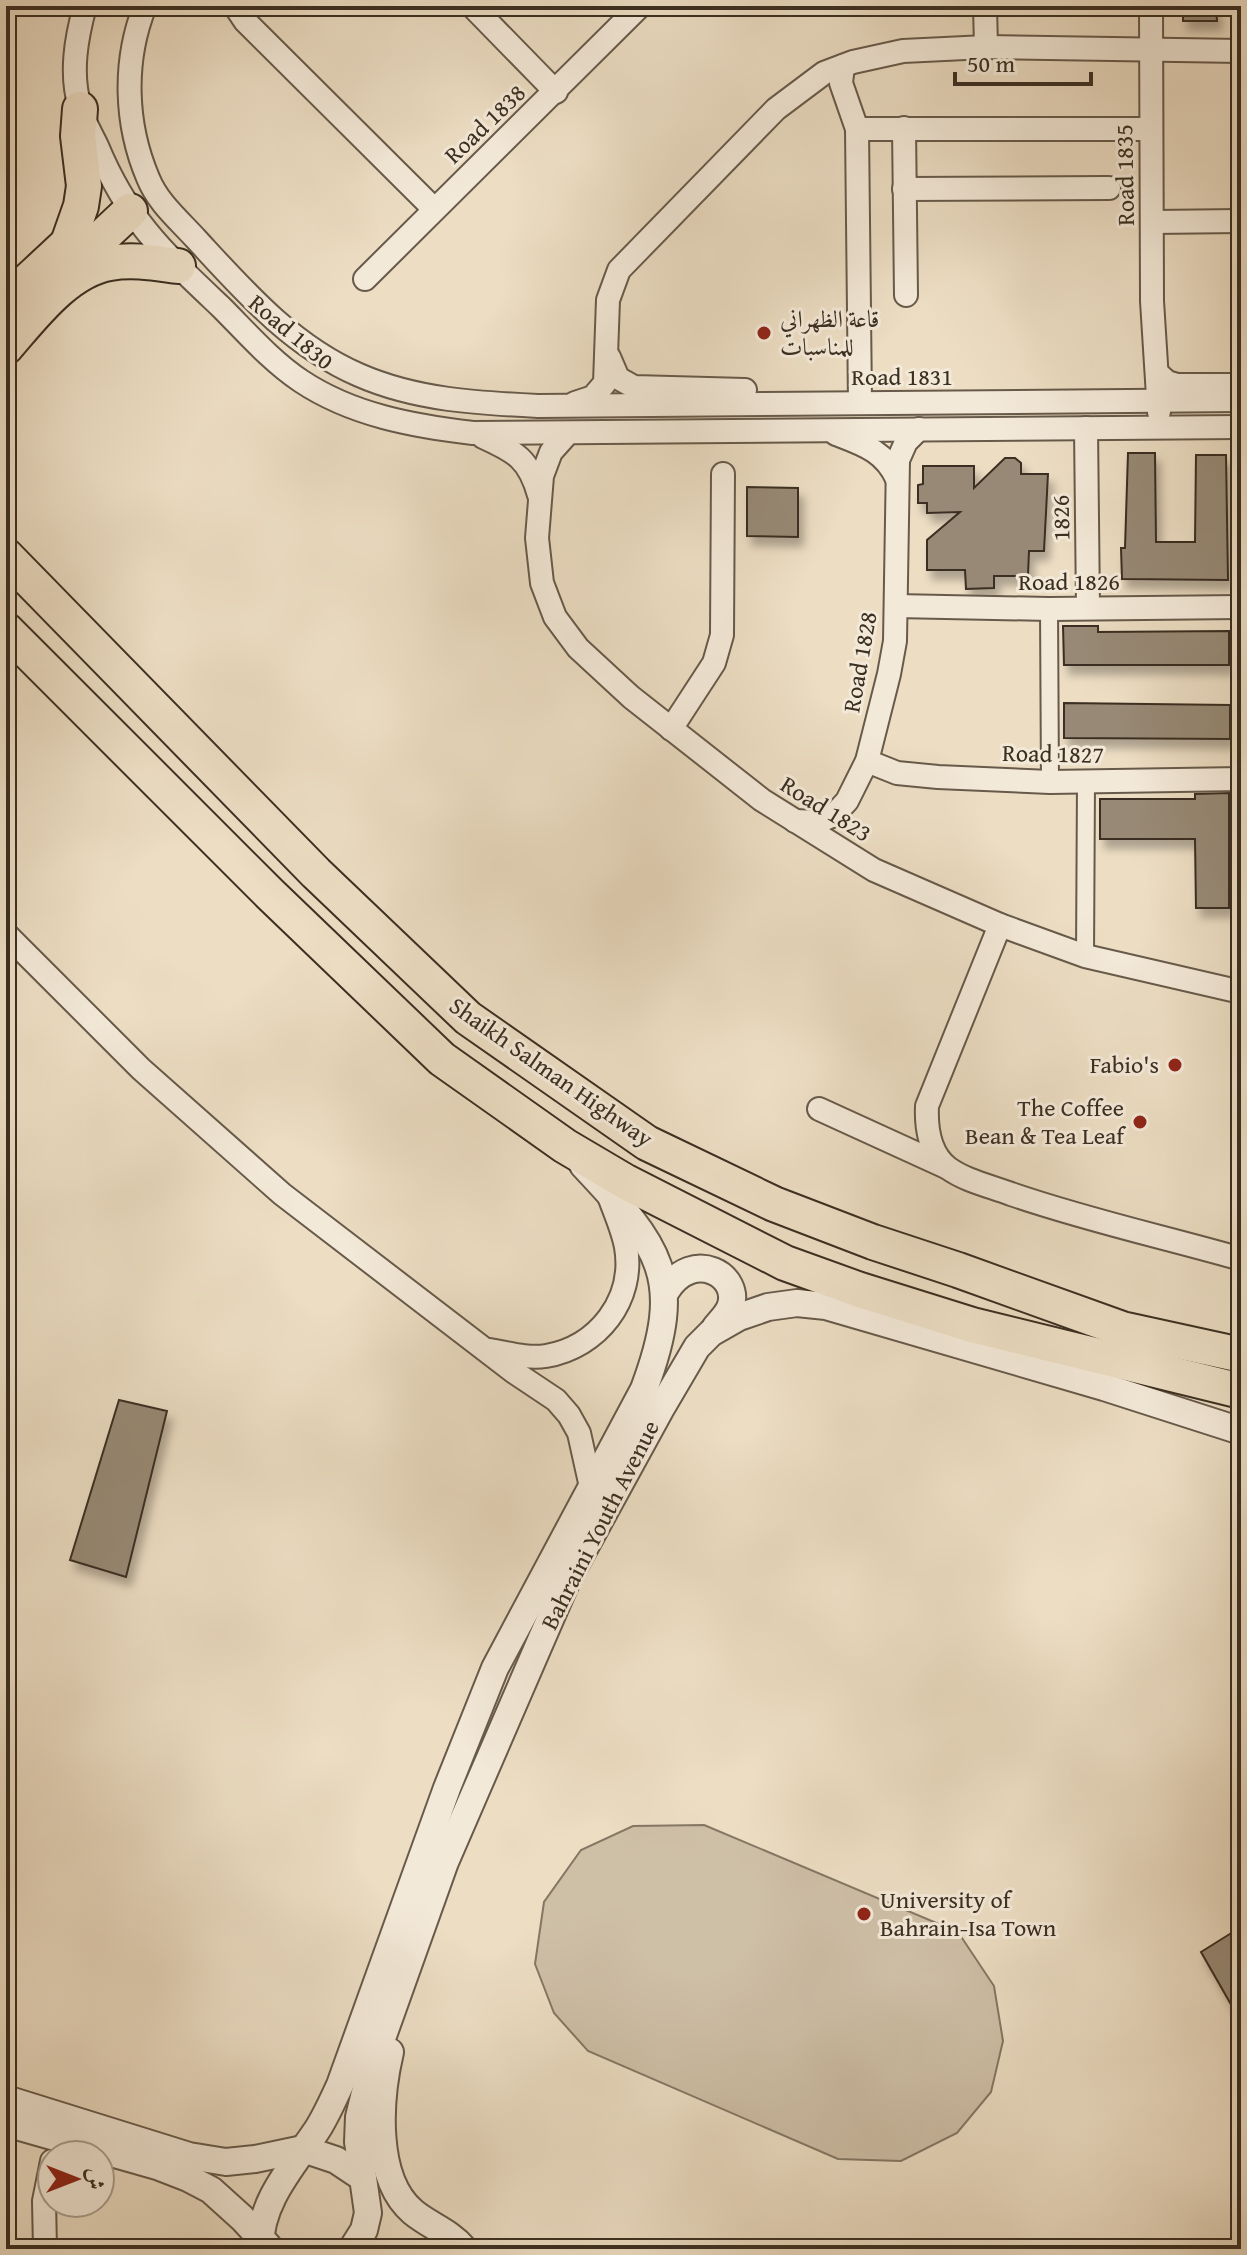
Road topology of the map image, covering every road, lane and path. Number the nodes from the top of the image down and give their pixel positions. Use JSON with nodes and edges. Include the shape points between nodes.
{"nodes":[{"id":1,"x":85,"y":6,"type":"edge"},
{"id":2,"x":145,"y":6,"type":"edge"},
{"id":3,"x":235,"y":6,"type":"edge"},
{"id":4,"x":472,"y":6,"type":"edge"},
{"id":5,"x":640,"y":6,"type":"edge"},
{"id":6,"x":985,"y":6,"type":"edge"},
{"id":7,"x":1151,"y":6,"type":"edge"},
{"id":8,"x":986,"y":47,"type":"junction"},
{"id":9,"x":1151,"y":51,"type":"junction"},
{"id":10,"x":1241,"y":51,"type":"edge"},
{"id":11,"x":843,"y":66,"type":"junction"},
{"id":12,"x":798,"y":91,"type":"junction"},
{"id":13,"x":556,"y":92,"type":"junction"},
{"id":14,"x":848,"y":102,"type":"junction"},
{"id":15,"x":80,"y":109,"type":"junction"},
{"id":16,"x":904,"y":128,"type":"junction"},
{"id":17,"x":857,"y":129,"type":"junction"},
{"id":18,"x":1150,"y":129,"type":"junction"},
{"id":19,"x":1109,"y":188,"type":"dead end"},
{"id":20,"x":904,"y":189,"type":"junction"},
{"id":21,"x":138,"y":194,"type":"junction"},
{"id":22,"x":434,"y":209,"type":"junction"},
{"id":23,"x":1241,"y":221,"type":"edge"},
{"id":24,"x":1152,"y":222,"type":"junction"},
{"id":25,"x":68,"y":243,"type":"junction"},
{"id":26,"x":178,"y":266,"type":"junction"},
{"id":27,"x":365,"y":279,"type":"dead end"},
{"id":28,"x":906,"y":295,"type":"dead end"},
{"id":29,"x":6,"y":301,"type":"edge"},
{"id":30,"x":606,"y":332,"type":"junction"},
{"id":31,"x":1154,"y":344,"type":"junction"},
{"id":32,"x":6,"y":346,"type":"edge"},
{"id":33,"x":1157,"y":373,"type":"junction"},
{"id":34,"x":1241,"y":385,"type":"edge"},
{"id":35,"x":1160,"y":400,"type":"junction"},
{"id":36,"x":1241,"y":400,"type":"edge"},
{"id":37,"x":1117,"y":401,"type":"junction"},
{"id":38,"x":860,"y":403,"type":"junction"},
{"id":39,"x":777,"y":404,"type":"junction"},
{"id":40,"x":563,"y":406,"type":"junction"},
{"id":41,"x":1159,"y":427,"type":"junction"},
{"id":42,"x":1241,"y":427,"type":"edge"},
{"id":43,"x":1086,"y":428,"type":"junction"},
{"id":44,"x":919,"y":429,"type":"junction"},
{"id":45,"x":826,"y":430,"type":"junction"},
{"id":46,"x":473,"y":433,"type":"junction"},
{"id":47,"x":568,"y":433,"type":"junction"},
{"id":48,"x":723,"y":474,"type":"dead end"},
{"id":49,"x":897,"y":479,"type":"junction"},
{"id":50,"x":539,"y":496,"type":"junction"},
{"id":51,"x":6,"y":536,"type":"edge"},
{"id":52,"x":6,"y":556,"type":"edge"},
{"id":53,"x":896,"y":606,"type":"junction"},
{"id":54,"x":1241,"y":607,"type":"edge"},
{"id":55,"x":1088,"y":608,"type":"junction"},
{"id":56,"x":1049,"y":609,"type":"junction"},
{"id":57,"x":6,"y":630,"type":"edge"},
{"id":58,"x":671,"y":729,"type":"junction"},
{"id":59,"x":867,"y":761,"type":"junction"},
{"id":60,"x":1241,"y":779,"type":"edge"},
{"id":61,"x":1050,"y":782,"type":"junction"},
{"id":62,"x":1086,"y":782,"type":"junction"},
{"id":63,"x":847,"y":801,"type":"junction"},
{"id":64,"x":248,"y":804,"type":"junction"},
{"id":65,"x":794,"y":821,"type":"junction"},
{"id":66,"x":849,"y":854,"type":"junction"},
{"id":67,"x":1000,"y":925,"type":"junction"},
{"id":68,"x":6,"y":934,"type":"edge"},
{"id":69,"x":1085,"y":956,"type":"junction"},
{"id":70,"x":1241,"y":992,"type":"edge"},
{"id":71,"x":819,"y":1109,"type":"dead end"},
{"id":72,"x":565,"y":1146,"type":"junction"},
{"id":73,"x":947,"y":1167,"type":"junction"},
{"id":74,"x":605,"y":1189,"type":"junction"},
{"id":75,"x":1241,"y":1259,"type":"edge"},
{"id":76,"x":958,"y":1270,"type":"junction"},
{"id":77,"x":666,"y":1291,"type":"junction"},
{"id":78,"x":1241,"y":1332,"type":"edge"},
{"id":79,"x":711,"y":1333,"type":"junction"},
{"id":80,"x":1050,"y":1346,"type":"junction"},
{"id":81,"x":485,"y":1349,"type":"junction"},
{"id":82,"x":1241,"y":1355,"type":"edge"},
{"id":83,"x":1241,"y":1391,"type":"edge"},
{"id":84,"x":1241,"y":1415,"type":"edge"},
{"id":85,"x":1241,"y":1431,"type":"edge"},
{"id":86,"x":591,"y":1487,"type":"junction"},
{"id":87,"x":424,"y":1914,"type":"junction"},
{"id":88,"x":6,"y":2099,"type":"edge"},
{"id":89,"x":6,"y":2123,"type":"edge"},
{"id":90,"x":36,"y":2140,"type":"edge"},
{"id":91,"x":303,"y":2149,"type":"junction"},
{"id":92,"x":116,"y":2163,"type":"edge"},
{"id":93,"x":363,"y":2178,"type":"junction"},
{"id":94,"x":44,"y":2219,"type":"edge"},
{"id":95,"x":264,"y":2246,"type":"edge"},
{"id":96,"x":45,"y":2249,"type":"edge"},
{"id":97,"x":352,"y":2249,"type":"edge"},
{"id":98,"x":464,"y":2249,"type":"edge"}],
"edges":[{"from":1,"to":15,"type":"street","via":[[75,55]]},
{"from":2,"to":21,"type":"street","via":[[131,56],[129,88]]},
{"from":3,"to":22,"type":"street"},
{"from":4,"to":13,"type":"street"},
{"from":5,"to":13,"type":"street","name":"Road 1838"},
{"from":6,"to":8,"type":"street"},
{"from":7,"to":9,"type":"street","name":"Road 1835"},
{"from":8,"to":9,"type":"street"},
{"from":8,"to":11,"type":"street","via":[[903,51]]},
{"from":9,"to":10,"type":"street"},
{"from":9,"to":18,"type":"street","name":"Road 1835"},
{"from":11,"to":12,"type":"street"},
{"from":11,"to":14,"type":"street","via":[[841,83]]},
{"from":12,"to":14,"type":"street","via":[[825,91]]},
{"from":12,"to":30,"type":"street","via":[[632,253],[611,287]]},
{"from":13,"to":22,"type":"street","name":"Road 1838"},
{"from":14,"to":17,"type":"street"},
{"from":15,"to":21,"type":"street"},
{"from":15,"to":25,"type":"main road","via":[[84,195]]},
{"from":16,"to":17,"type":"street"},
{"from":16,"to":18,"type":"street"},
{"from":16,"to":20,"type":"street"},
{"from":17,"to":38,"type":"street"},
{"from":18,"to":24,"type":"street","name":"Road 1835"},
{"from":19,"to":20,"type":"street"},
{"from":20,"to":28,"type":"street"},
{"from":21,"to":25,"type":"main road"},
{"from":21,"to":26,"type":"street","name":"Road 1830","via":[[152,240]]},
{"from":21,"to":32,"type":"main road","via":[[30,308]]},
{"from":21,"to":40,"type":"street","name":"Road 1830","via":[[166,208],[246,292],[325,359],[429,397]]},
{"from":22,"to":27,"type":"street","name":"Road 1838"},
{"from":23,"to":24,"type":"street"},
{"from":24,"to":31,"type":"street","name":"Road 1835"},
{"from":25,"to":29,"type":"main road"},
{"from":26,"to":32,"type":"main road","via":[[124,261],[89,270],[72,280]]},
{"from":26,"to":46,"type":"street","name":"Road 1830","via":[[302,381],[385,419]]},
{"from":30,"to":39,"type":"street","via":[[613,372],[622,382],[634,387],[742,389]]},
{"from":30,"to":40,"type":"street","via":[[602,388],[588,399]]},
{"from":31,"to":33,"type":"street","name":"Road 1835"},
{"from":31,"to":37,"type":"street","name":"Road 1835","via":[[1149,370]]},
{"from":33,"to":34,"type":"street","via":[[1177,385]]},
{"from":33,"to":35,"type":"street","name":"Road 1835"},
{"from":35,"to":36,"type":"street","name":"Road 1831"},
{"from":35,"to":37,"type":"street","name":"Road 1831"},
{"from":35,"to":41,"type":"street","name":"Road 1835"},
{"from":37,"to":38,"type":"street","name":"Road 1831"},
{"from":38,"to":39,"type":"street","name":"Road 1831"},
{"from":39,"to":40,"type":"street","name":"Road 1831"},
{"from":41,"to":42,"type":"street"},
{"from":41,"to":43,"type":"street"},
{"from":43,"to":44,"type":"street"},
{"from":43,"to":55,"type":"street","name":"1826"},
{"from":44,"to":45,"type":"street"},
{"from":44,"to":49,"type":"street","name":"Road 1828","via":[[901,451]]},
{"from":45,"to":47,"type":"street"},
{"from":45,"to":49,"type":"street","via":[[879,453]]},
{"from":46,"to":47,"type":"street","name":"Road 1830"},
{"from":46,"to":50,"type":"street","name":"Road 1823","via":[[522,458]]},
{"from":47,"to":50,"type":"street","name":"Road 1823","via":[[545,464]]},
{"from":48,"to":58,"type":"street","via":[[722,635],[714,663]]},
{"from":49,"to":53,"type":"street","name":"Road 1828"},
{"from":50,"to":58,"type":"street","name":"Road 1823","via":[[542,583],[555,617],[578,648]]},
{"from":51,"to":64,"type":"main road","via":[[233,774]]},
{"from":52,"to":64,"type":"main road","name":"Shaikh Salman Highway"},
{"from":53,"to":56,"type":"street","name":"Road 1826"},
{"from":53,"to":59,"type":"street","name":"Road 1828","via":[[889,674]]},
{"from":54,"to":55,"type":"street","name":"Road 1826"},
{"from":55,"to":56,"type":"street","name":"Road 1826"},
{"from":56,"to":61,"type":"street"},
{"from":57,"to":72,"type":"main road","name":"Shaikh Salman Highway","via":[[442,1059]]},
{"from":58,"to":65,"type":"street","name":"Road 1823"},
{"from":59,"to":61,"type":"street","name":"Road 1827","via":[[911,775]]},
{"from":59,"to":63,"type":"street","name":"Road 1828"},
{"from":60,"to":62,"type":"street","name":"Road 1827"},
{"from":61,"to":62,"type":"street","name":"Road 1827"},
{"from":62,"to":69,"type":"street"},
{"from":63,"to":65,"type":"street","via":[[827,819]]},
{"from":63,"to":66,"type":"street","name":"Road 1828","via":[[844,828]]},
{"from":64,"to":76,"type":"main road","name":"Shaikh Salman Highway","via":[[468,1018],[647,1143],[774,1204]]},
{"from":65,"to":66,"type":"street","name":"Road 1823"},
{"from":66,"to":67,"type":"street","name":"Road 1823"},
{"from":67,"to":69,"type":"street","name":"Road 1823"},
{"from":67,"to":73,"type":"street","via":[[927,1106],[931,1141]]},
{"from":68,"to":81,"type":"street","via":[[141,1069],[282,1194]]},
{"from":69,"to":70,"type":"street","name":"Road 1823"},
{"from":71,"to":73,"type":"street"},
{"from":72,"to":74,"type":"street","name":"Bahraini Youth Avenue"},
{"from":72,"to":80,"type":"main road","name":"Shaikh Salman Highway","via":[[785,1263]]},
{"from":73,"to":75,"type":"street","via":[[1050,1208]]},
{"from":74,"to":77,"type":"street","name":"Bahraini Youth Avenue","via":[[650,1244]]},
{"from":74,"to":81,"type":"street","via":[[626,1248],[621,1301],[612,1315],[593,1335],[546,1356]]},
{"from":76,"to":78,"type":"main road"},
{"from":76,"to":82,"type":"main road","name":"Shaikh Salman Highway","via":[[1122,1329]]},
{"from":77,"to":79,"type":"street","via":[[674,1278],[701,1267],[727,1282],[730,1309]]},
{"from":77,"to":86,"type":"street","name":"Bahraini Youth Avenue","via":[[664,1320],[644,1389]]},
{"from":79,"to":85,"type":"street","name":"Bahraini Youth Avenue","via":[[768,1307],[826,1306]]},
{"from":79,"to":87,"type":"street","name":"Bahraini Youth Avenue","via":[[660,1410],[568,1578]]},
{"from":80,"to":83,"type":"main road","name":"Shaikh Salman Highway"},
{"from":80,"to":84,"type":"main road"},
{"from":81,"to":86,"type":"street","via":[[569,1415],[579,1433]]},
{"from":86,"to":91,"type":"street","name":"Bahraini Youth Avenue","via":[[495,1668],[340,2085]]},
{"from":87,"to":93,"type":"street","name":"Bahraini Youth Avenue","via":[[362,2100],[358,2142]]},
{"from":87,"to":98,"type":"street","via":[[385,2078],[385,2164],[399,2198],[411,2211]]},
{"from":88,"to":91,"type":"street","via":[[189,2156],[226,2162]]},
{"from":89,"to":90,"type":"street"},
{"from":91,"to":93,"type":"street","via":[[336,2160]]},
{"from":91,"to":95,"type":"street","name":"Bahraini Youth Avenue","via":[[278,2186]]},
{"from":92,"to":95,"type":"street","via":[[188,2178],[211,2190]]},
{"from":93,"to":97,"type":"street","name":"Bahraini Youth Avenue","via":[[368,2213]]},
{"from":94,"to":96,"type":"street"}]}
